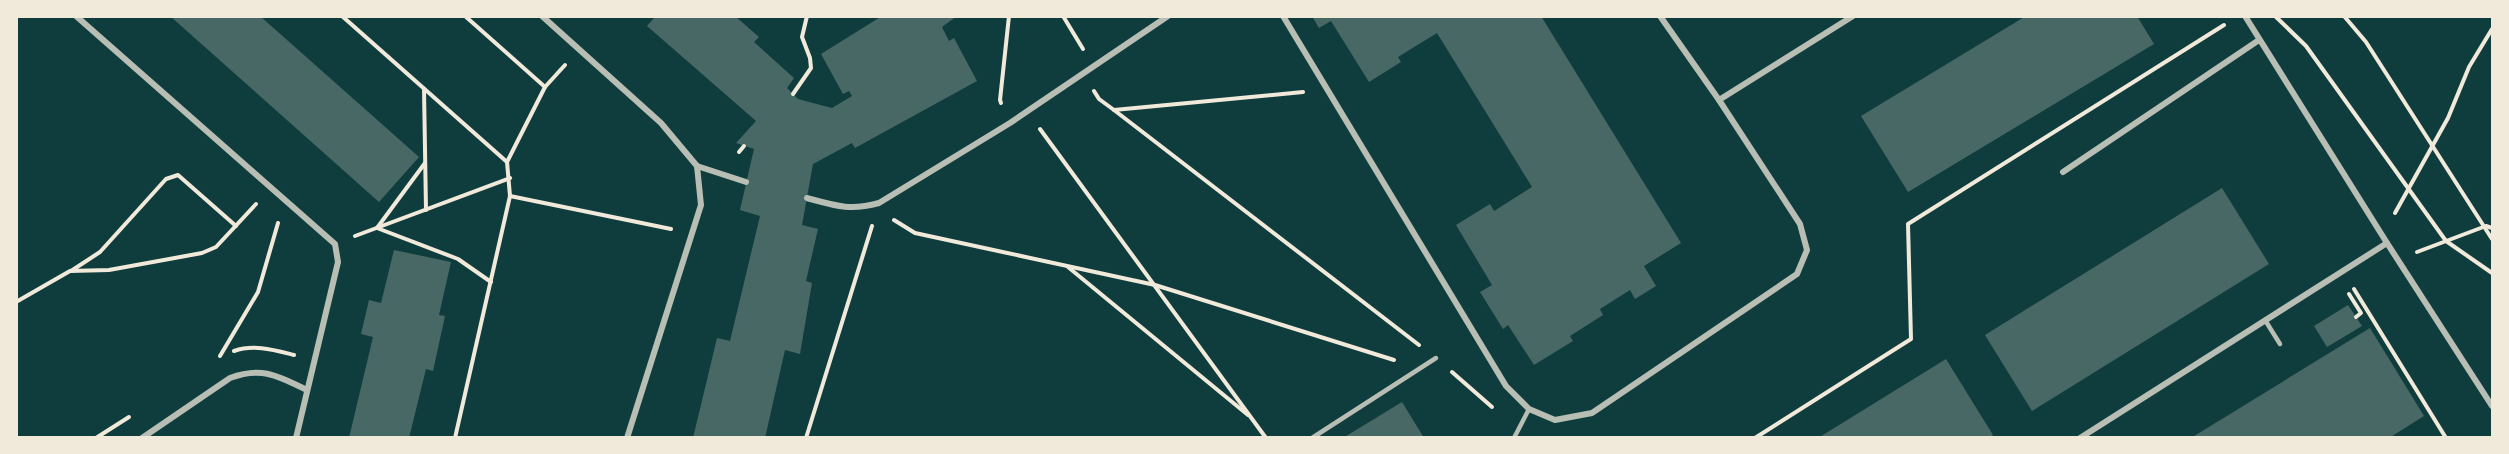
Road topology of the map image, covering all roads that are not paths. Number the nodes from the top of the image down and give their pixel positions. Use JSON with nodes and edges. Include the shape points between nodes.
{"nodes":[{"id":1,"x":76,"y":16,"type":"edge"},
{"id":2,"x":542,"y":16,"type":"edge"},
{"id":3,"x":1168,"y":16,"type":"edge"},
{"id":4,"x":1283,"y":16,"type":"edge"},
{"id":5,"x":1660,"y":16,"type":"edge"},
{"id":6,"x":1852,"y":16,"type":"edge"},
{"id":7,"x":2245,"y":16,"type":"edge"},
{"id":8,"x":2259,"y":40,"type":"junction"},
{"id":9,"x":1719,"y":100,"type":"junction"},
{"id":10,"x":697,"y":166,"type":"junction"},
{"id":11,"x":2063,"y":172,"type":"dead end"},
{"id":12,"x":746,"y":182,"type":"dead end"},
{"id":13,"x":807,"y":198,"type":"dead end"},
{"id":14,"x":2387,"y":243,"type":"junction"},
{"id":15,"x":2265,"y":320,"type":"junction"},
{"id":16,"x":2280,"y":344,"type":"dead end"},
{"id":17,"x":1436,"y":358,"type":"road end"},
{"id":18,"x":307,"y":390,"type":"junction"},
{"id":19,"x":2493,"y":405,"type":"edge"},
{"id":20,"x":1529,"y":409,"type":"junction"},
{"id":21,"x":142,"y":438,"type":"edge"},
{"id":22,"x":296,"y":438,"type":"edge"},
{"id":23,"x":627,"y":438,"type":"edge"},
{"id":24,"x":1312,"y":438,"type":"edge"},
{"id":25,"x":1514,"y":438,"type":"edge"},
{"id":26,"x":2080,"y":438,"type":"edge"}],
"edges":[{"from":1,"to":18,"type":"street","via":[[335,244],[338,262]]},
{"from":2,"to":10,"type":"street","via":[[661,123]]},
{"from":3,"to":13,"type":"street","via":[[1027,112],[879,203],[840,207]]},
{"from":4,"to":20,"type":"street","via":[[1506,386]]},
{"from":5,"to":9,"type":"street"},
{"from":6,"to":9,"type":"street"},
{"from":7,"to":8,"type":"street"},
{"from":8,"to":11,"type":"street"},
{"from":8,"to":14,"type":"street"},
{"from":9,"to":20,"type":"street","via":[[1800,224],[1807,250],[1797,274],[1592,413],[1555,420]]},
{"from":10,"to":12,"type":"street"},
{"from":10,"to":23,"type":"street","via":[[700,205]]},
{"from":14,"to":15,"type":"street"},
{"from":14,"to":19,"type":"street"},
{"from":15,"to":16,"type":"lane"},
{"from":15,"to":26,"type":"street"},
{"from":17,"to":24,"type":"lane"},
{"from":18,"to":21,"type":"street","via":[[270,373],[245,372],[230,378]]},
{"from":18,"to":22,"type":"street"},
{"from":20,"to":25,"type":"lane"}]}
